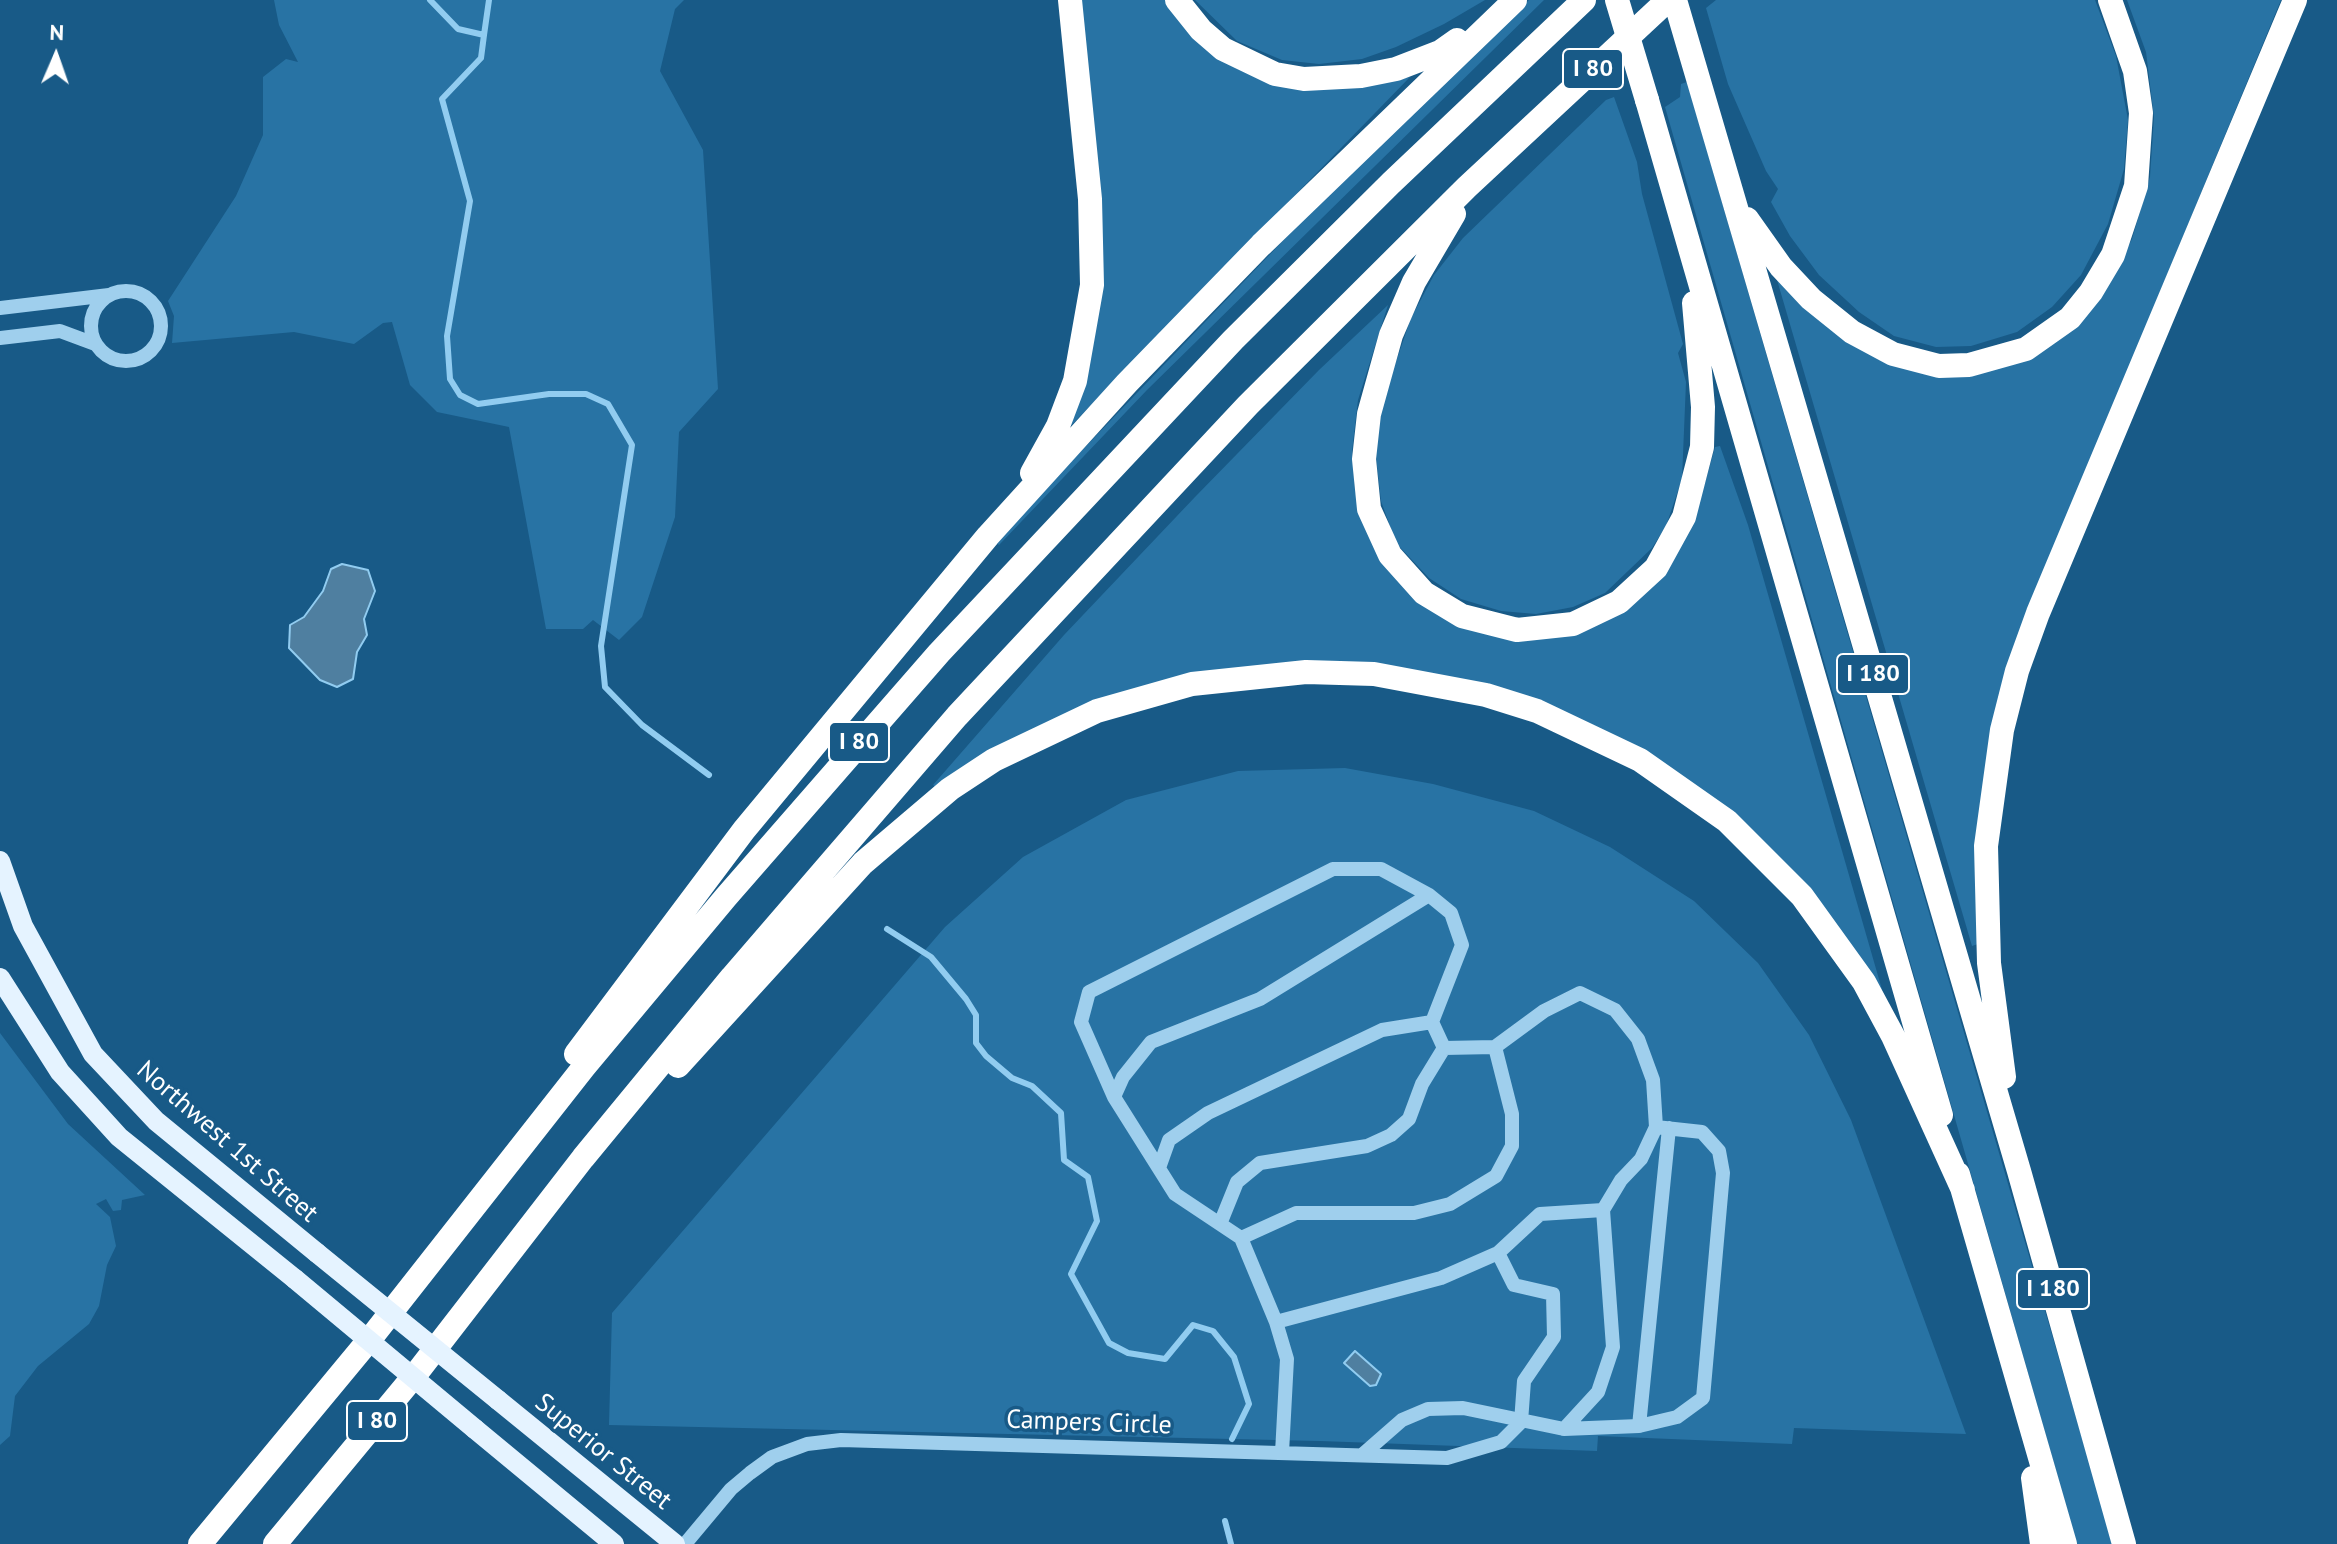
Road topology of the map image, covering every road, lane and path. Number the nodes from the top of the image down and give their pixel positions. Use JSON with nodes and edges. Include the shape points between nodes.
{"nodes":[{"id":1,"x":1070,"y":0,"type":"edge"},
{"id":2,"x":1177,"y":0,"type":"edge"},
{"id":3,"x":1584,"y":0,"type":"edge"},
{"id":4,"x":1617,"y":0,"type":"edge"},
{"id":5,"x":1668,"y":0,"type":"edge"},
{"id":6,"x":1675,"y":0,"type":"edge"},
{"id":7,"x":2110,"y":0,"type":"edge"},
{"id":8,"x":2295,"y":0,"type":"edge"},
{"id":9,"x":1512,"y":3,"type":"edge"},
{"id":10,"x":1518,"y":138,"type":"junction"},
{"id":11,"x":1727,"y":178,"type":"junction"},
{"id":12,"x":1678,"y":206,"type":"junction"},
{"id":13,"x":109,"y":295,"type":"junction"},
{"id":14,"x":0,"y":308,"type":"edge"},
{"id":15,"x":0,"y":338,"type":"edge"},
{"id":16,"x":95,"y":344,"type":"junction"},
{"id":17,"x":988,"y":536,"type":"junction"},
{"id":18,"x":0,"y":861,"type":"edge"},
{"id":19,"x":1429,"y":895,"type":"junction"},
{"id":20,"x":0,"y":978,"type":"edge"},
{"id":21,"x":1432,"y":1022,"type":"junction"},
{"id":22,"x":1495,"y":1047,"type":"junction"},
{"id":23,"x":1444,"y":1048,"type":"junction"},
{"id":24,"x":1114,"y":1097,"type":"junction"},
{"id":25,"x":1663,"y":1127,"type":"junction"},
{"id":26,"x":1159,"y":1168,"type":"junction"},
{"id":27,"x":2019,"y":1171,"type":"junction"},
{"id":28,"x":1963,"y":1190,"type":"junction"},
{"id":29,"x":1603,"y":1210,"type":"junction"},
{"id":30,"x":1220,"y":1224,"type":"junction"},
{"id":31,"x":1241,"y":1238,"type":"junction"},
{"id":32,"x":447,"y":1240,"type":"junction"},
{"id":33,"x":1498,"y":1253,"type":"junction"},
{"id":34,"x":476,"y":1296,"type":"junction"},
{"id":35,"x":1276,"y":1322,"type":"junction"},
{"id":36,"x":2022,"y":1397,"type":"junction"},
{"id":37,"x":498,"y":1400,"type":"joint"},
{"id":38,"x":2086,"y":1408,"type":"junction"},
{"id":39,"x":1521,"y":1422,"type":"junction"},
{"id":40,"x":1639,"y":1426,"type":"junction"},
{"id":41,"x":1564,"y":1429,"type":"junction"},
{"id":42,"x":1282,"y":1453,"type":"junction"},
{"id":43,"x":1362,"y":1455,"type":"junction"},
{"id":44,"x":200,"y":1544,"type":"edge"},
{"id":45,"x":275,"y":1544,"type":"edge"},
{"id":46,"x":614,"y":1544,"type":"edge"},
{"id":47,"x":675,"y":1544,"type":"edge"},
{"id":48,"x":685,"y":1544,"type":"edge"},
{"id":49,"x":2042,"y":1544,"type":"edge"},
{"id":50,"x":2065,"y":1544,"type":"edge"},
{"id":51,"x":2124,"y":1544,"type":"edge"},
{"id":52,"x":2141,"y":1544,"type":"edge"}],
"edges":[{"from":1,"to":17,"type":"highway","via":[[1093,243],[1086,333],[1058,426],[1039,464]]},
{"from":2,"to":9,"type":"highway","via":[[1223,49],[1275,74],[1304,79],[1396,69],[1440,52]]},
{"from":3,"to":32,"type":"highway","number":"I 80","via":[[1233,340],[939,653],[726,897]]},
{"from":4,"to":12,"type":"highway","number":"I 180","bridge":true},
{"from":5,"to":10,"type":"highway","number":"I 80"},
{"from":6,"to":11,"type":"highway","number":"I 180"},
{"from":7,"to":11,"type":"highway","via":[[2135,71],[2141,113],[2136,186],[2113,255],[2091,292],[2070,318],[2026,349],[1993,361],[1939,366],[1866,341],[1811,299],[1781,267]]},
{"from":8,"to":27,"type":"highway","via":[[2038,613],[2002,730],[1986,846],[1986,907],[1997,1030]]},
{"from":9,"to":17,"type":"highway","via":[[1261,245]]},
{"from":10,"to":12,"type":"highway","via":[[1464,199],[1414,282],[1378,373],[1364,459],[1369,509],[1390,555],[1424,593],[1462,616],[1517,630],[1573,624],[1637,589],[1671,545],[1695,483],[1703,407],[1699,336]]},
{"from":10,"to":34,"type":"highway","number":"I 80","via":[[1248,405],[957,716],[722,989]]},
{"from":11,"to":27,"type":"highway","number":"I 180"},
{"from":12,"to":28,"type":"highway","number":"I 180"},
{"from":13,"to":14,"type":"street"},
{"from":13,"to":16,"type":"street","via":[[91,322]]},
{"from":13,"to":16,"type":"street","via":[[142,294],[158,310],[161,332],[149,353],[126,361],[103,353]]},
{"from":15,"to":16,"type":"street","via":[[60,331]]},
{"from":17,"to":32,"type":"highway","via":[[735,842],[624,988]]},
{"from":18,"to":37,"type":"main road","name":"Northwest 1st Street","bridge":true,"via":[[23,926],[93,1054],[156,1121]]},
{"from":19,"to":21,"type":"street","via":[[1451,913],[1462,945]]},
{"from":19,"to":24,"type":"street","via":[[1260,999],[1151,1042]]},
{"from":19,"to":24,"type":"street","via":[[1381,869],[1333,869],[1089,992],[1081,1022]]},
{"from":20,"to":46,"type":"main road","bridge":true,"via":[[53,1061],[100,1117]]},
{"from":21,"to":23,"type":"street"},
{"from":21,"to":26,"type":"street","via":[[1382,1030],[1208,1113],[1169,1140]]},
{"from":22,"to":23,"type":"street"},
{"from":22,"to":25,"type":"street","via":[[1544,1011],[1580,993],[1615,1010],[1638,1039]]},
{"from":22,"to":31,"type":"street","via":[[1512,1114],[1512,1146],[1496,1176],[1450,1204],[1414,1213],[1296,1213]]},
{"from":23,"to":30,"type":"street","via":[[1409,1119],[1391,1135],[1367,1146],[1260,1163],[1237,1182]]},
{"from":24,"to":26,"type":"street"},
{"from":25,"to":29,"type":"street"},
{"from":25,"to":40,"type":"street"},
{"from":25,"to":40,"type":"street","via":[[1702,1132],[1719,1151],[1723,1173],[1703,1398],[1677,1417]]},
{"from":26,"to":30,"type":"street","via":[[1175,1194]]},
{"from":27,"to":38,"type":"highway","number":"I 180"},
{"from":28,"to":34,"type":"highway","via":[[1893,1036],[1830,932],[1766,857],[1684,788],[1593,735],[1486,695],[1374,674],[1245,676],[1148,695],[1041,735],[950,789],[902,826],[650,1096]]},
{"from":28,"to":36,"type":"highway","number":"I 180"},
{"from":29,"to":33,"type":"street","via":[[1540,1214]]},
{"from":29,"to":41,"type":"street","via":[[1613,1347],[1598,1392]]},
{"from":30,"to":31,"type":"street"},
{"from":31,"to":35,"type":"street"},
{"from":32,"to":44,"type":"highway","number":"I 80"},
{"from":33,"to":35,"type":"street","via":[[1441,1278]]},
{"from":33,"to":39,"type":"street","via":[[1514,1285],[1553,1294],[1554,1337],[1524,1381]]},
{"from":34,"to":45,"type":"highway","number":"I 80"},
{"from":35,"to":42,"type":"street","via":[[1287,1359]]},
{"from":36,"to":49,"type":"highway"},
{"from":36,"to":50,"type":"highway","number":"I 180"},
{"from":37,"to":47,"type":"main road","name":"Superior Street"},
{"from":38,"to":51,"type":"highway","number":"I 180"},
{"from":38,"to":52,"type":"highway"},
{"from":39,"to":41,"type":"street"},
{"from":39,"to":43,"type":"street","name":"Campers Circle","via":[[1501,1442],[1447,1458]]},
{"from":39,"to":43,"type":"street","via":[[1463,1408],[1428,1409],[1402,1420]]},
{"from":40,"to":41,"type":"street"},
{"from":42,"to":43,"type":"street","name":"Campers Circle"},
{"from":42,"to":48,"type":"street","name":"Campers Circle","via":[[841,1440],[807,1444],[772,1457],[740,1481]]}]}
